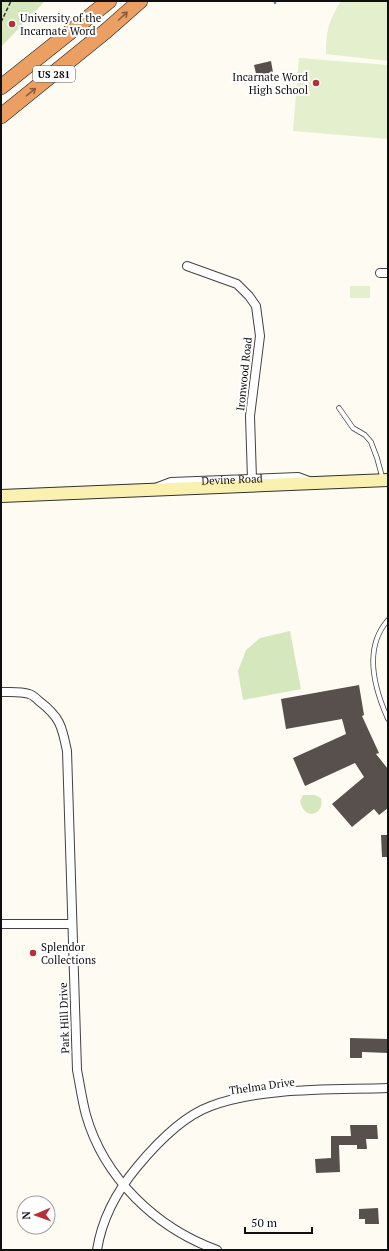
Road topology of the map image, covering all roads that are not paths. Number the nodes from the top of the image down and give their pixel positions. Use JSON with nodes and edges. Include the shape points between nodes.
{"nodes":[{"id":1,"x":109,"y":1,"type":"edge"},
{"id":2,"x":140,"y":1,"type":"edge"},
{"id":3,"x":1,"y":87,"type":"edge"},
{"id":4,"x":1,"y":116,"type":"edge"},
{"id":5,"x":187,"y":266,"type":"dead end"},
{"id":6,"x":339,"y":408,"type":"dead end"},
{"id":7,"x":252,"y":479,"type":"junction"},
{"id":8,"x":385,"y":480,"type":"edge"},
{"id":9,"x":313,"y":483,"type":"junction"},
{"id":10,"x":151,"y":490,"type":"junction"},
{"id":11,"x":1,"y":496,"type":"edge"},
{"id":12,"x":388,"y":620,"type":"edge"},
{"id":13,"x":1,"y":692,"type":"edge"},
{"id":14,"x":388,"y":719,"type":"edge"},
{"id":15,"x":1,"y":924,"type":"edge"},
{"id":16,"x":72,"y":924,"type":"junction"},
{"id":17,"x":388,"y":1088,"type":"edge"},
{"id":18,"x":123,"y":1183,"type":"junction"},
{"id":19,"x":97,"y":1250,"type":"edge"},
{"id":20,"x":217,"y":1250,"type":"edge"}],
"edges":[{"from":1,"to":3,"type":"highway","number":"US 281"},
{"from":4,"to":2,"type":"highway","number":"US 281","one_way":true},
{"from":5,"to":7,"type":"street","name":"Ironwood Road","via":[[237,284],[256,306],[260,336],[250,416]]},
{"from":6,"to":8,"type":"lane","via":[[353,428],[371,442]]},
{"from":7,"to":9,"type":"street","name":"Devine Road","via":[[298,477]]},
{"from":7,"to":10,"type":"street","name":"Devine Road","via":[[171,482]]},
{"from":8,"to":9,"type":"street","name":"Devine Road"},
{"from":9,"to":10,"type":"street","name":"Devine Road"},
{"from":10,"to":11,"type":"street","name":"Devine Road"},
{"from":12,"to":14,"type":"lane","via":[[380,628],[376,640],[374,663],[375,686]]},
{"from":13,"to":16,"type":"street","name":"Park Hill Drive","via":[[30,694],[56,716],[62,730],[67,751]]},
{"from":15,"to":16,"type":"street"},
{"from":16,"to":18,"type":"street","name":"Park Hill Drive","via":[[77,1070],[81,1093],[86,1116],[95,1138],[115,1176]]},
{"from":17,"to":18,"type":"street","name":"Thelma Drive","via":[[281,1092],[243,1097],[210,1106],[185,1120],[160,1141]]},
{"from":18,"to":19,"type":"street","name":"Thelma Drive","via":[[111,1204]]},
{"from":18,"to":20,"type":"street","name":"Park Hill Drive","via":[[132,1196],[165,1223]]}]}
